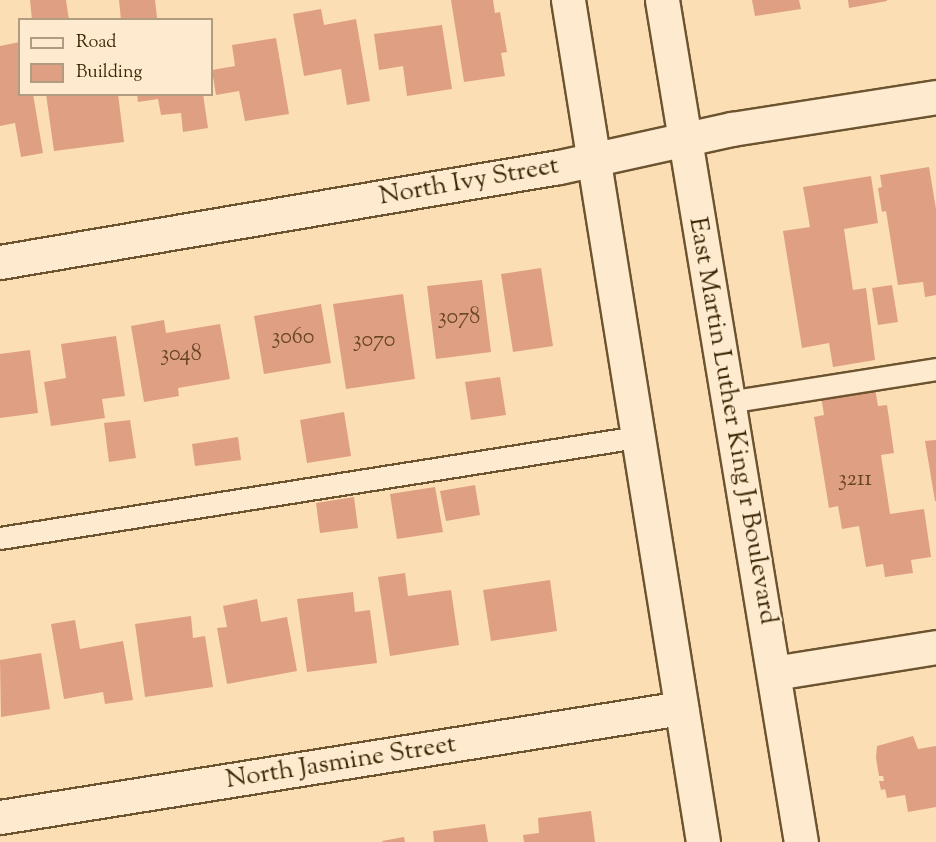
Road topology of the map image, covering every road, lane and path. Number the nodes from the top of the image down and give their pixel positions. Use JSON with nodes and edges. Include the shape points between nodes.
{"nodes":[{"id":1,"x":568,"y":0,"type":"edge"},
{"id":2,"x":662,"y":0,"type":"edge"},
{"id":3,"x":936,"y":97,"type":"edge"},
{"id":4,"x":685,"y":139,"type":"junction"},
{"id":5,"x":593,"y":160,"type":"junction"},
{"id":6,"x":0,"y":262,"type":"edge"},
{"id":7,"x":936,"y":369,"type":"edge"},
{"id":8,"x":728,"y":402,"type":"junction"},
{"id":9,"x":637,"y":437,"type":"junction"},
{"id":10,"x":0,"y":538,"type":"edge"},
{"id":11,"x":936,"y":648,"type":"edge"},
{"id":12,"x":774,"y":673,"type":"junction"},
{"id":13,"x":681,"y":708,"type":"junction"},
{"id":14,"x":0,"y":817,"type":"edge"},
{"id":15,"x":703,"y":842,"type":"edge"},
{"id":16,"x":801,"y":842,"type":"edge"}],
"edges":[{"from":1,"to":5,"type":"street"},
{"from":2,"to":4,"type":"street","name":"East Martin Luther King Jr Boulevard"},
{"from":3,"to":4,"type":"street","name":"North Ivy Street"},
{"from":4,"to":5,"type":"street","name":"North Ivy Street"},
{"from":4,"to":8,"type":"street","name":"East Martin Luther King Jr Boulevard"},
{"from":5,"to":6,"type":"street","name":"North Ivy Street"},
{"from":5,"to":9,"type":"street"},
{"from":7,"to":8,"type":"lane"},
{"from":8,"to":12,"type":"street","name":"East Martin Luther King Jr Boulevard"},
{"from":9,"to":10,"type":"lane"},
{"from":9,"to":13,"type":"street"},
{"from":11,"to":12,"type":"street"},
{"from":12,"to":16,"type":"street","name":"East Martin Luther King Jr Boulevard"},
{"from":13,"to":14,"type":"street","name":"North Jasmine Street"},
{"from":13,"to":15,"type":"street"}]}
